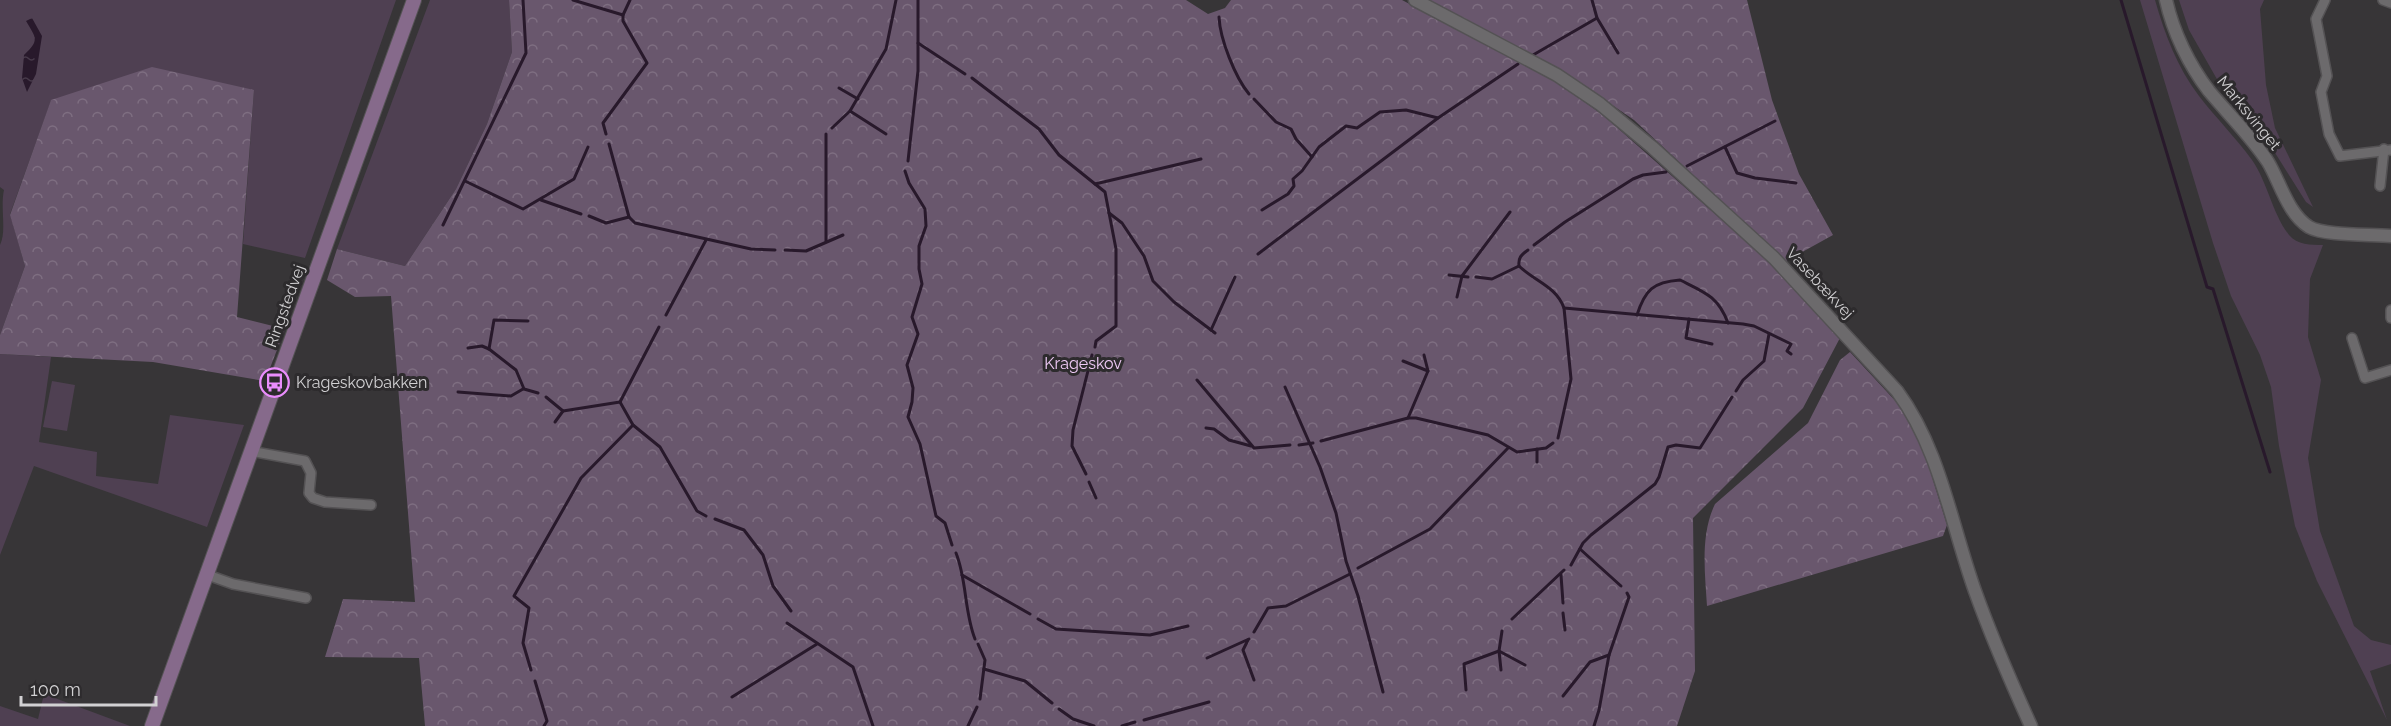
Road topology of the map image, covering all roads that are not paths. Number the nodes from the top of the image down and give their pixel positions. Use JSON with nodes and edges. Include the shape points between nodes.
{"nodes":[{"id":1,"x":414,"y":0,"type":"edge"},
{"id":2,"x":1415,"y":0,"type":"edge"},
{"id":3,"x":2166,"y":0,"type":"edge"},
{"id":4,"x":2325,"y":0,"type":"edge"},
{"id":5,"x":2383,"y":0,"type":"edge"},
{"id":6,"x":2391,"y":3,"type":"edge"},
{"id":7,"x":2388,"y":150,"type":"edge"},
{"id":8,"x":2380,"y":186,"type":"dead end"},
{"id":9,"x":2391,"y":236,"type":"edge"},
{"id":10,"x":2391,"y":310,"type":"edge"},
{"id":11,"x":2391,"y":318,"type":"edge"},
{"id":12,"x":2352,"y":338,"type":"dead end"},
{"id":13,"x":2391,"y":370,"type":"edge"},
{"id":14,"x":250,"y":451,"type":"junction"},
{"id":15,"x":371,"y":505,"type":"dead end"},
{"id":16,"x":205,"y":574,"type":"junction"},
{"id":17,"x":306,"y":598,"type":"dead end"},
{"id":18,"x":152,"y":726,"type":"edge"},
{"id":19,"x":2031,"y":726,"type":"edge"}],
"edges":[{"from":1,"to":14,"type":"main road","name":"Ringstedvej"},
{"from":2,"to":19,"type":"street","name":"Vasebækvej","via":[[1557,75],[1600,104],[1774,258],[1897,392],[1913,413],[1927,443],[1975,591]]},
{"from":3,"to":9,"type":"street","name":"Marksvinget","via":[[2177,35],[2195,70],[2261,153],[2295,214],[2312,229],[2323,232]]},
{"from":4,"to":7,"type":"street","via":[[2316,19],[2327,76],[2321,92],[2330,134],[2340,156]]},
{"from":5,"to":6,"type":"street"},
{"from":7,"to":8,"type":"street"},
{"from":10,"to":11,"type":"street"},
{"from":12,"to":13,"type":"street","via":[[2365,378]]},
{"from":14,"to":15,"type":"street","via":[[305,461],[311,473],[309,493],[313,498]]},
{"from":14,"to":16,"type":"main road","name":"Ringstedvej"},
{"from":16,"to":17,"type":"street","via":[[233,584]]},
{"from":16,"to":18,"type":"main road","name":"Ringstedvej"}]}
